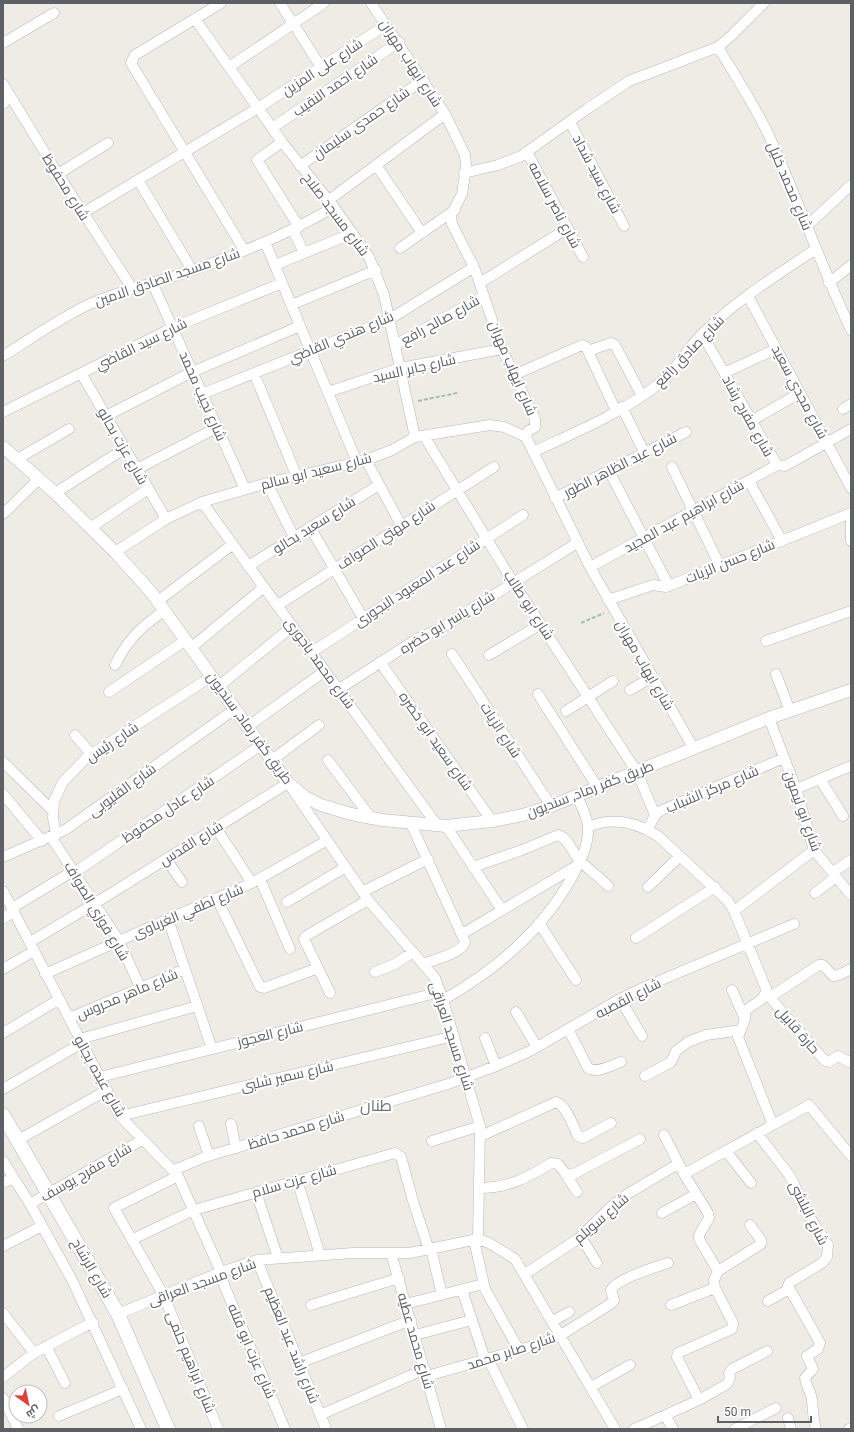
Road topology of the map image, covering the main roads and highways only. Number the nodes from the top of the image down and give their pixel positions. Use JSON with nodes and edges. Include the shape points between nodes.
{"nodes":[{"id":1,"x":3,"y":1115,"type":"edge"},
{"id":2,"x":168,"y":1429,"type":"edge"}],
"edges":[{"from":1,"to":2,"type":"main road","name":"شارع الرشاح","via":[[118,1314]]}]}
